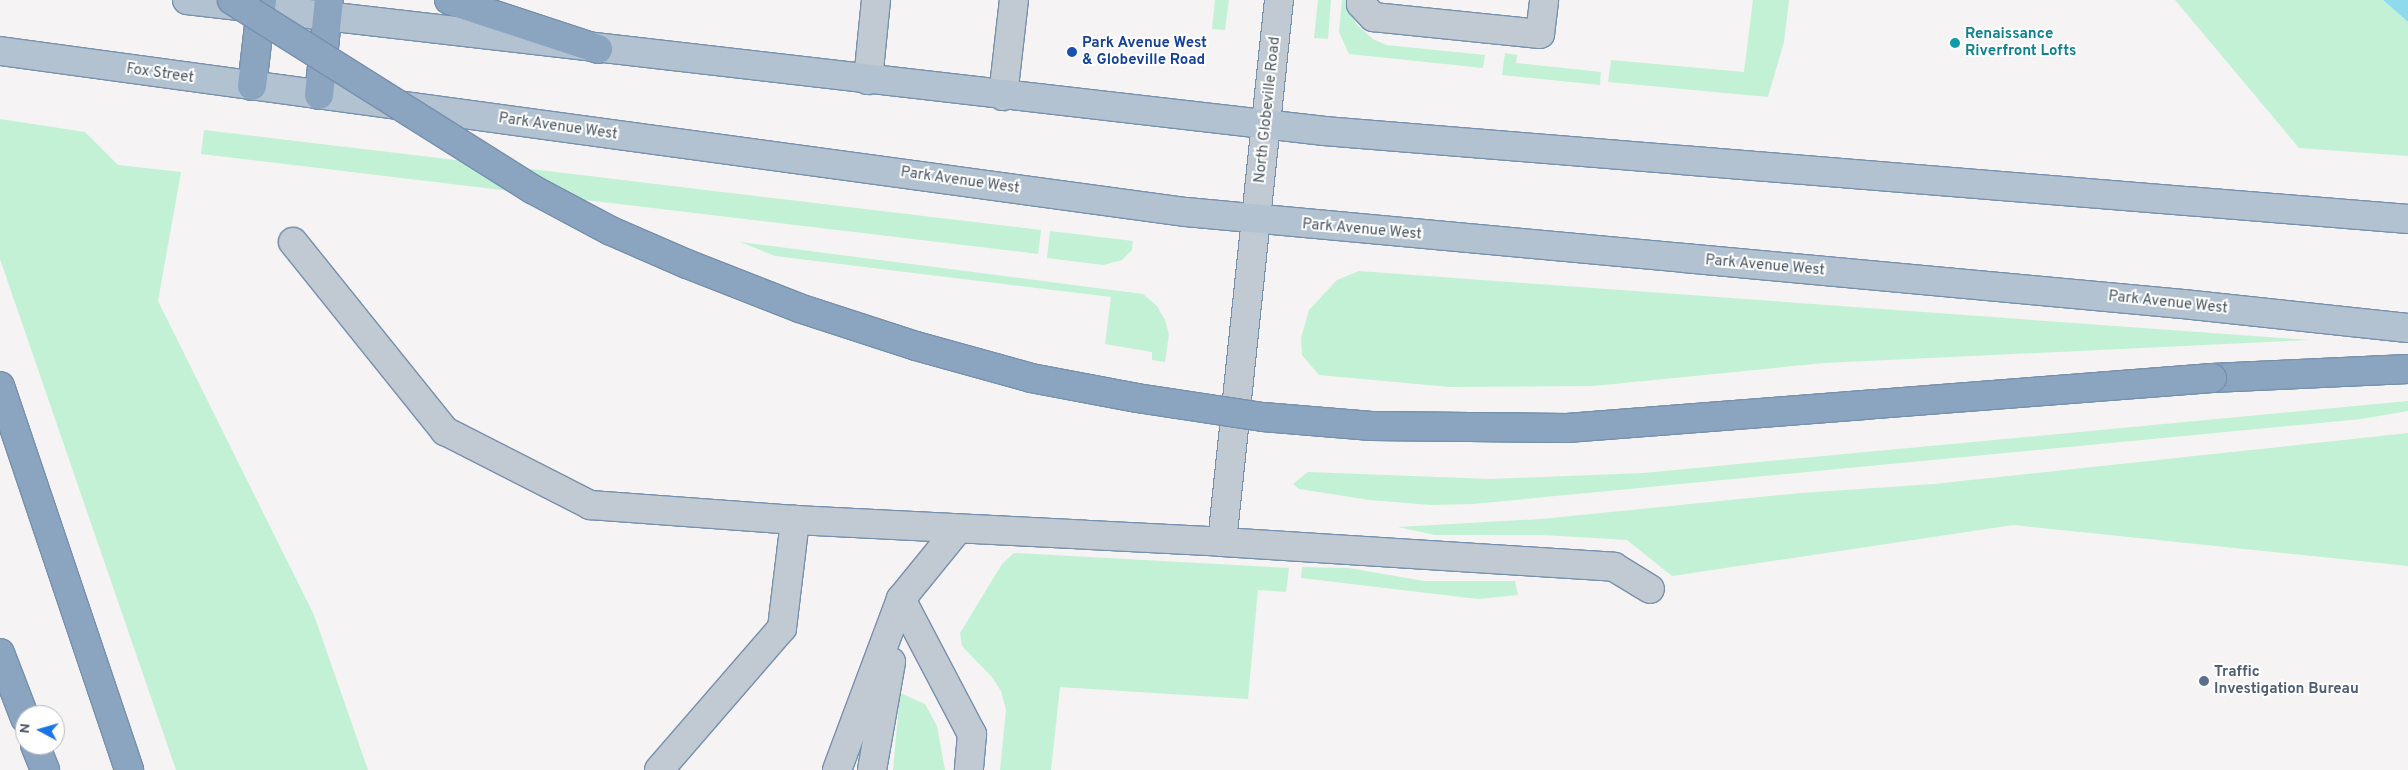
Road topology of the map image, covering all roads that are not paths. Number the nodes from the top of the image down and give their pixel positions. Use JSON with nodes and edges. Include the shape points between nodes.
{"nodes":[{"id":1,"x":187,"y":0,"type":"edge"},
{"id":2,"x":232,"y":0,"type":"edge"},
{"id":3,"x":449,"y":0,"type":"edge"},
{"id":4,"x":876,"y":0,"type":"edge"},
{"id":5,"x":1014,"y":0,"type":"edge"},
{"id":6,"x":1279,"y":0,"type":"edge"},
{"id":7,"x":1361,"y":0,"type":"edge"},
{"id":8,"x":1544,"y":0,"type":"edge"},
{"id":9,"x":261,"y":5,"type":"edge"},
{"id":10,"x":328,"y":9,"type":"edge"},
{"id":11,"x":598,"y":49,"type":"junction"},
{"id":12,"x":0,"y":51,"type":"edge"},
{"id":13,"x":868,"y":80,"type":"junction"},
{"id":14,"x":252,"y":86,"type":"junction"},
{"id":15,"x":319,"y":95,"type":"junction"},
{"id":16,"x":1003,"y":96,"type":"junction"},
{"id":17,"x":1266,"y":125,"type":"junction"},
{"id":18,"x":2408,"y":219,"type":"edge"},
{"id":19,"x":1256,"y":220,"type":"junction"},
{"id":20,"x":293,"y":242,"type":"dead end"},
{"id":21,"x":2408,"y":328,"type":"edge"},
{"id":22,"x":2408,"y":369,"type":"edge"},
{"id":23,"x":0,"y":386,"type":"edge"},
{"id":24,"x":795,"y":520,"type":"junction"},
{"id":25,"x":957,"y":530,"type":"junction"},
{"id":26,"x":1222,"y":542,"type":"junction"},
{"id":27,"x":1650,"y":589,"type":"dead end"},
{"id":28,"x":901,"y":599,"type":"junction"},
{"id":29,"x":0,"y":653,"type":"edge"},
{"id":30,"x":20,"y":705,"type":"edge"},
{"id":31,"x":40,"y":755,"type":"edge"},
{"id":32,"x":45,"y":770,"type":"edge"},
{"id":33,"x":128,"y":770,"type":"edge"},
{"id":34,"x":659,"y":770,"type":"edge"},
{"id":35,"x":838,"y":770,"type":"edge"},
{"id":36,"x":872,"y":770,"type":"edge"},
{"id":37,"x":969,"y":770,"type":"edge"}],
"edges":[{"from":1,"to":9,"type":"main road"},
{"from":2,"to":22,"type":"highway","bridge":true,"via":[[532,189],[611,231],[670,257],[799,308],[916,346],[1031,378],[1137,398],[1263,417],[1372,426],[1567,428],[2212,378]]},
{"from":3,"to":11,"type":"highway"},
{"from":4,"to":13,"type":"street"},
{"from":5,"to":16,"type":"street"},
{"from":6,"to":17,"type":"street","name":"North Globeville Road"},
{"from":7,"to":8,"type":"street","via":[[1373,16],[1540,34]]},
{"from":9,"to":10,"type":"main road"},
{"from":9,"to":14,"type":"highway"},
{"from":10,"to":11,"type":"main road"},
{"from":10,"to":15,"type":"highway"},
{"from":11,"to":13,"type":"main road"},
{"from":12,"to":14,"type":"main road","name":"Fox Street"},
{"from":13,"to":16,"type":"main road"},
{"from":14,"to":15,"type":"main road","name":"Fox Street"},
{"from":15,"to":19,"type":"main road","name":"Park Avenue West"},
{"from":16,"to":17,"type":"main road"},
{"from":17,"to":18,"type":"main road"},
{"from":17,"to":19,"type":"street","name":"North Globeville Road"},
{"from":19,"to":21,"type":"main road","name":"Park Avenue West","via":[[2183,304]]},
{"from":19,"to":26,"type":"street","name":"North Globeville Road"},
{"from":20,"to":24,"type":"street","via":[[445,431],[590,505]]},
{"from":23,"to":33,"type":"highway"},
{"from":24,"to":25,"type":"street"},
{"from":24,"to":34,"type":"street","via":[[782,628]]},
{"from":25,"to":26,"type":"street"},
{"from":25,"to":28,"type":"street"},
{"from":26,"to":27,"type":"street","via":[[1614,568]]},
{"from":28,"to":35,"type":"street"},
{"from":28,"to":36,"type":"street"},
{"from":28,"to":37,"type":"street","via":[[972,734]]},
{"from":29,"to":30,"type":"highway"},
{"from":31,"to":32,"type":"highway"}]}
